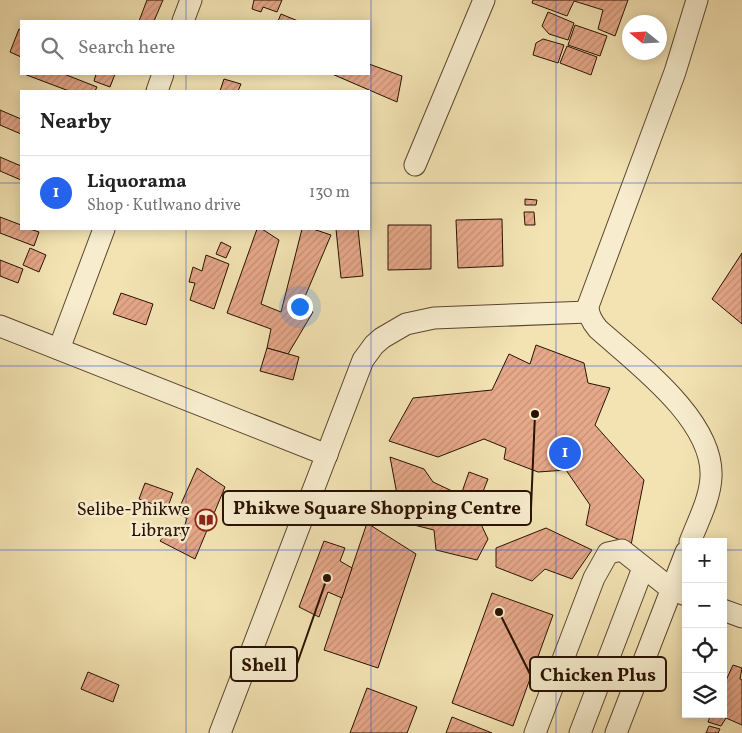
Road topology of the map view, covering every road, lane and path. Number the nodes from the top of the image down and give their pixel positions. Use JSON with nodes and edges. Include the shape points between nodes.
{"nodes":[{"id":1,"x":191,"y":0,"type":"edge"},
{"id":2,"x":484,"y":0,"type":"edge"},
{"id":3,"x":697,"y":0,"type":"edge"},
{"id":4,"x":183,"y":20,"type":"edge"},
{"id":5,"x":163,"y":75,"type":"edge"},
{"id":6,"x":157,"y":90,"type":"edge"},
{"id":7,"x":414,"y":165,"type":"dead end"},
{"id":8,"x":104,"y":230,"type":"edge"},
{"id":9,"x":588,"y":312,"type":"junction"},
{"id":10,"x":0,"y":326,"type":"edge"},
{"id":11,"x":59,"y":349,"type":"junction"},
{"id":12,"x":327,"y":455,"type":"junction"},
{"id":13,"x":692,"y":538,"type":"edge"},
{"id":14,"x":643,"y":568,"type":"junction"},
{"id":15,"x":682,"y":572,"type":"edge"},
{"id":16,"x":678,"y":592,"type":"edge"},
{"id":17,"x":727,"y":611,"type":"edge"},
{"id":18,"x":742,"y":617,"type":"edge"},
{"id":19,"x":220,"y":733,"type":"edge"},
{"id":20,"x":535,"y":733,"type":"edge"},
{"id":21,"x":580,"y":733,"type":"edge"},
{"id":22,"x":616,"y":733,"type":"edge"}],
"edges":[{"from":1,"to":4,"type":"street"},
{"from":2,"to":7,"type":"street"},
{"from":3,"to":9,"type":"street","via":[[675,72],[590,299]]},
{"from":5,"to":6,"type":"street"},
{"from":8,"to":11,"type":"street"},
{"from":9,"to":12,"type":"street","via":[[434,318],[394,330],[374,345],[363,360]]},
{"from":9,"to":13,"type":"street","via":[[598,329],[682,407],[704,441],[710,463],[709,494]]},
{"from":10,"to":11,"type":"street"},
{"from":11,"to":12,"type":"street"},
{"from":12,"to":19,"type":"street"},
{"from":14,"to":16,"type":"street"},
{"from":14,"to":20,"type":"street","via":[[622,550],[608,553],[594,578]]},
{"from":14,"to":21,"type":"street"},
{"from":15,"to":16,"type":"street"},
{"from":16,"to":22,"type":"street"},
{"from":17,"to":18,"type":"street"}]}
